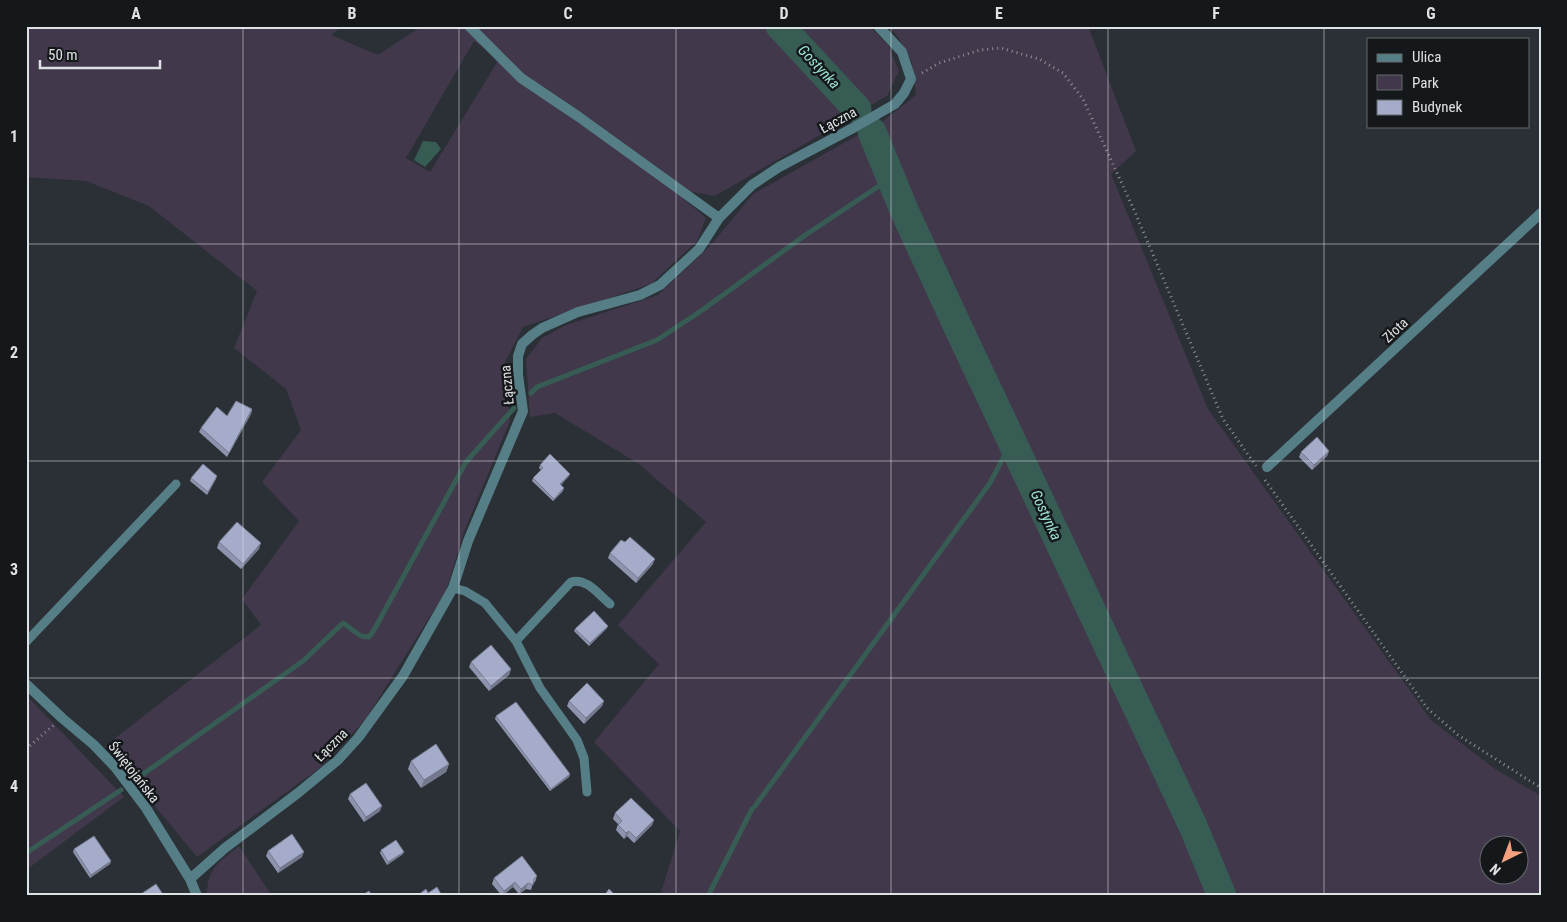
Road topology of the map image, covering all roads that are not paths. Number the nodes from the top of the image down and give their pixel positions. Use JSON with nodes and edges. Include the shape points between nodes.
{"nodes":[{"id":1,"x":469,"y":26,"type":"edge"},
{"id":2,"x":878,"y":26,"type":"edge"},
{"id":3,"x":1541,"y":213,"type":"edge"},
{"id":4,"x":719,"y":218,"type":"junction"},
{"id":5,"x":1267,"y":467,"type":"dead end"},
{"id":6,"x":176,"y":484,"type":"dead end"},
{"id":7,"x":453,"y":588,"type":"junction"},
{"id":8,"x":610,"y":604,"type":"dead end"},
{"id":9,"x":516,"y":641,"type":"junction"},
{"id":10,"x":26,"y":642,"type":"edge"},
{"id":11,"x":26,"y":684,"type":"edge"},
{"id":12,"x":587,"y":792,"type":"dead end"},
{"id":13,"x":190,"y":879,"type":"junction"},
{"id":14,"x":197,"y":896,"type":"edge"}],
"edges":[{"from":1,"to":4,"type":"street","via":[[521,78]]},
{"from":2,"to":4,"type":"street","name":"Łączna","via":[[902,52],[911,79],[895,104],[779,167],[752,185]]},
{"from":3,"to":5,"type":"street","name":"Złota"},
{"from":4,"to":7,"type":"street","name":"Łączna","via":[[699,249],[660,284],[640,294],[578,312],[542,328],[522,344],[518,375],[523,411],[468,541]]},
{"from":6,"to":10,"type":"lane"},
{"from":7,"to":9,"type":"lane","via":[[485,603]]},
{"from":7,"to":13,"type":"street","name":"Łączna","via":[[403,676],[358,738],[338,760],[232,842]]},
{"from":8,"to":9,"type":"lane","via":[[585,582],[571,582]]},
{"from":9,"to":12,"type":"lane","via":[[540,688],[577,740],[584,758]]},
{"from":11,"to":13,"type":"street","name":"Świętojańska","via":[[115,767],[146,808]]},
{"from":13,"to":14,"type":"street","name":"Świętojańska"}]}
